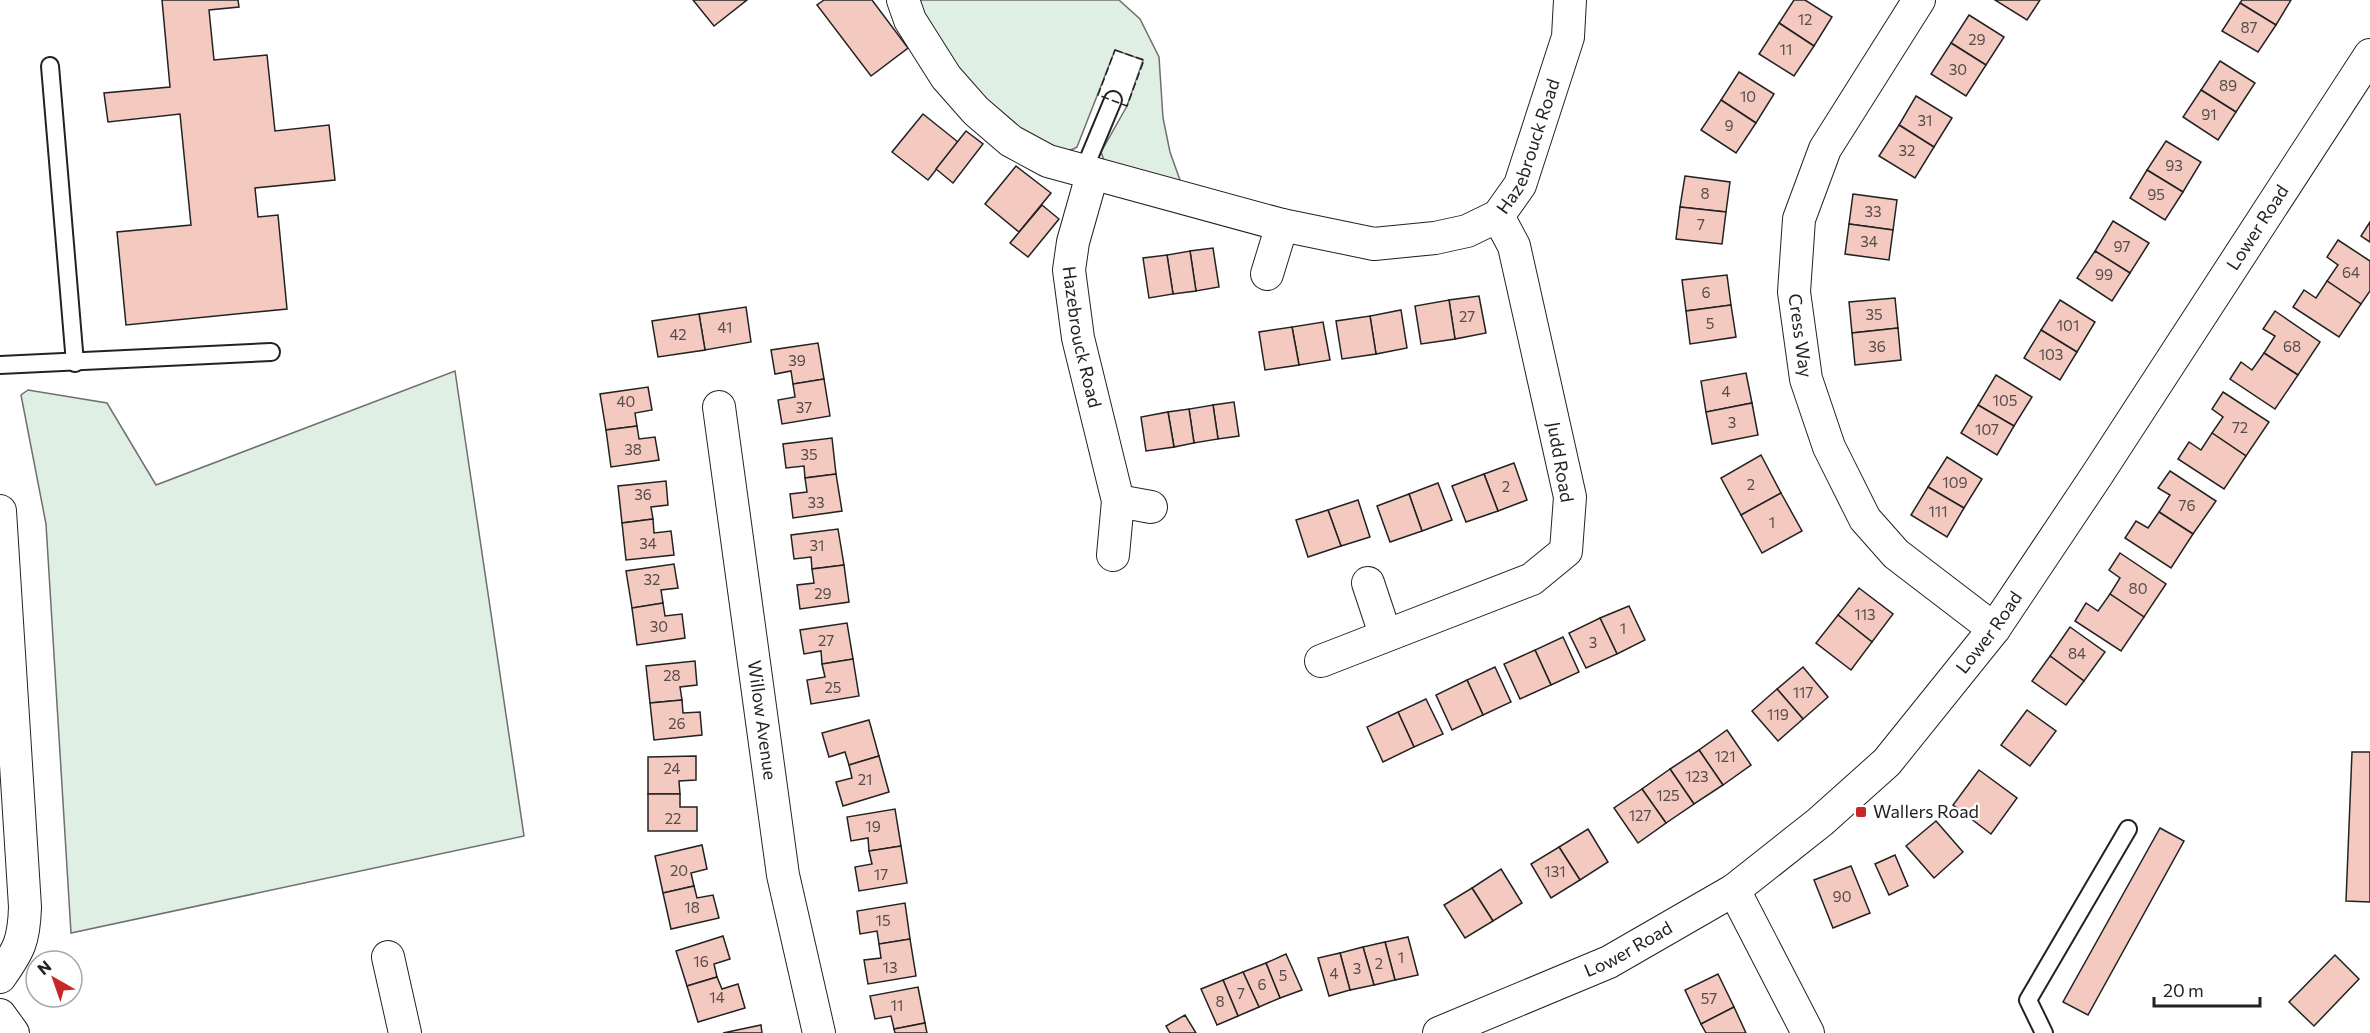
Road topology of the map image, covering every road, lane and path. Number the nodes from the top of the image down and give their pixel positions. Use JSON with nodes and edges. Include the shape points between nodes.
{"nodes":[{"id":1,"x":903,"y":0,"type":"edge"},
{"id":2,"x":1570,"y":0,"type":"edge"},
{"id":3,"x":1919,"y":0,"type":"edge"},
{"id":4,"x":2368,"y":64,"type":"edge"},
{"id":5,"x":50,"y":66,"type":"dead end"},
{"id":6,"x":1113,"y":100,"type":"dead end"},
{"id":7,"x":1087,"y":173,"type":"junction"},
{"id":8,"x":1498,"y":216,"type":"junction"},
{"id":9,"x":1282,"y":225,"type":"junction"},
{"id":10,"x":1267,"y":274,"type":"dead end"},
{"id":11,"x":271,"y":352,"type":"dead end"},
{"id":12,"x":75,"y":363,"type":"junction"},
{"id":13,"x":0,"y":365,"type":"edge"},
{"id":14,"x":719,"y":407,"type":"dead end"},
{"id":15,"x":1118,"y":501,"type":"junction"},
{"id":16,"x":1151,"y":507,"type":"dead end"},
{"id":17,"x":0,"y":511,"type":"edge"},
{"id":18,"x":0,"y":517,"type":"edge"},
{"id":19,"x":1113,"y":555,"type":"dead end"},
{"id":20,"x":1368,"y":583,"type":"dead end"},
{"id":21,"x":1994,"y":629,"type":"junction"},
{"id":22,"x":1385,"y":634,"type":"junction"},
{"id":23,"x":1321,"y":661,"type":"dead end"},
{"id":24,"x":2128,"y":829,"type":"dead end"},
{"id":25,"x":1734,"y":890,"type":"junction"},
{"id":26,"x":388,"y":957,"type":"dead end"},
{"id":27,"x":0,"y":977,"type":"edge"},
{"id":28,"x":0,"y":1015,"type":"edge"},
{"id":29,"x":13,"y":1033,"type":"edge"},
{"id":30,"x":405,"y":1033,"type":"edge"},
{"id":31,"x":819,"y":1033,"type":"edge"},
{"id":32,"x":1439,"y":1033,"type":"edge"},
{"id":33,"x":1808,"y":1033,"type":"edge"},
{"id":34,"x":2044,"y":1033,"type":"edge"}],
"edges":[{"from":1,"to":7,"type":"street","name":"Hazebrouck Road","via":[[910,20],[946,77],[976,111],[1011,141],[1048,161]]},
{"from":2,"to":8,"type":"street","name":"Hazebrouck Road","via":[[1568,37],[1520,184]]},
{"from":3,"to":21,"type":"street","name":"Cress Way","via":[[1825,149],[1799,219],[1794,292],[1806,379],[1828,447],[1865,519],[1896,554]]},
{"from":4,"to":21,"type":"street","name":"Lower Road"},
{"from":5,"to":12,"type":"lane"},
{"from":6,"to":7,"type":"lane"},
{"from":7,"to":9,"type":"street","name":"Hazebrouck Road"},
{"from":7,"to":15,"type":"street","name":"Hazebrouck Road","via":[[1069,270],[1078,338]]},
{"from":8,"to":9,"type":"street","name":"Hazebrouck Road","via":[[1467,231],[1374,244]]},
{"from":8,"to":22,"type":"street","name":"Judd Road","via":[[1514,246],[1570,497],[1566,551],[1532,579]]},
{"from":9,"to":10,"type":"street"},
{"from":11,"to":12,"type":"lane"},
{"from":12,"to":13,"type":"lane"},
{"from":14,"to":31,"type":"street","name":"Willow Avenue","via":[[783,875]]},
{"from":15,"to":16,"type":"street"},
{"from":15,"to":19,"type":"street","name":"Hazebrouck Road"},
{"from":17,"to":18,"type":"street"},
{"from":18,"to":27,"type":"street","via":[[25,908],[24,933]]},
{"from":20,"to":22,"type":"street"},
{"from":21,"to":25,"type":"street","name":"Lower Road","via":[[1887,762],[1820,822]]},
{"from":22,"to":23,"type":"street","name":"Judd Road"},
{"from":24,"to":34,"type":"lane","via":[[2028,1000]]},
{"from":25,"to":32,"type":"street","name":"Lower Road","via":[[1609,962]]},
{"from":25,"to":33,"type":"street"},
{"from":26,"to":30,"type":"street"},
{"from":28,"to":29,"type":"street"}]}
